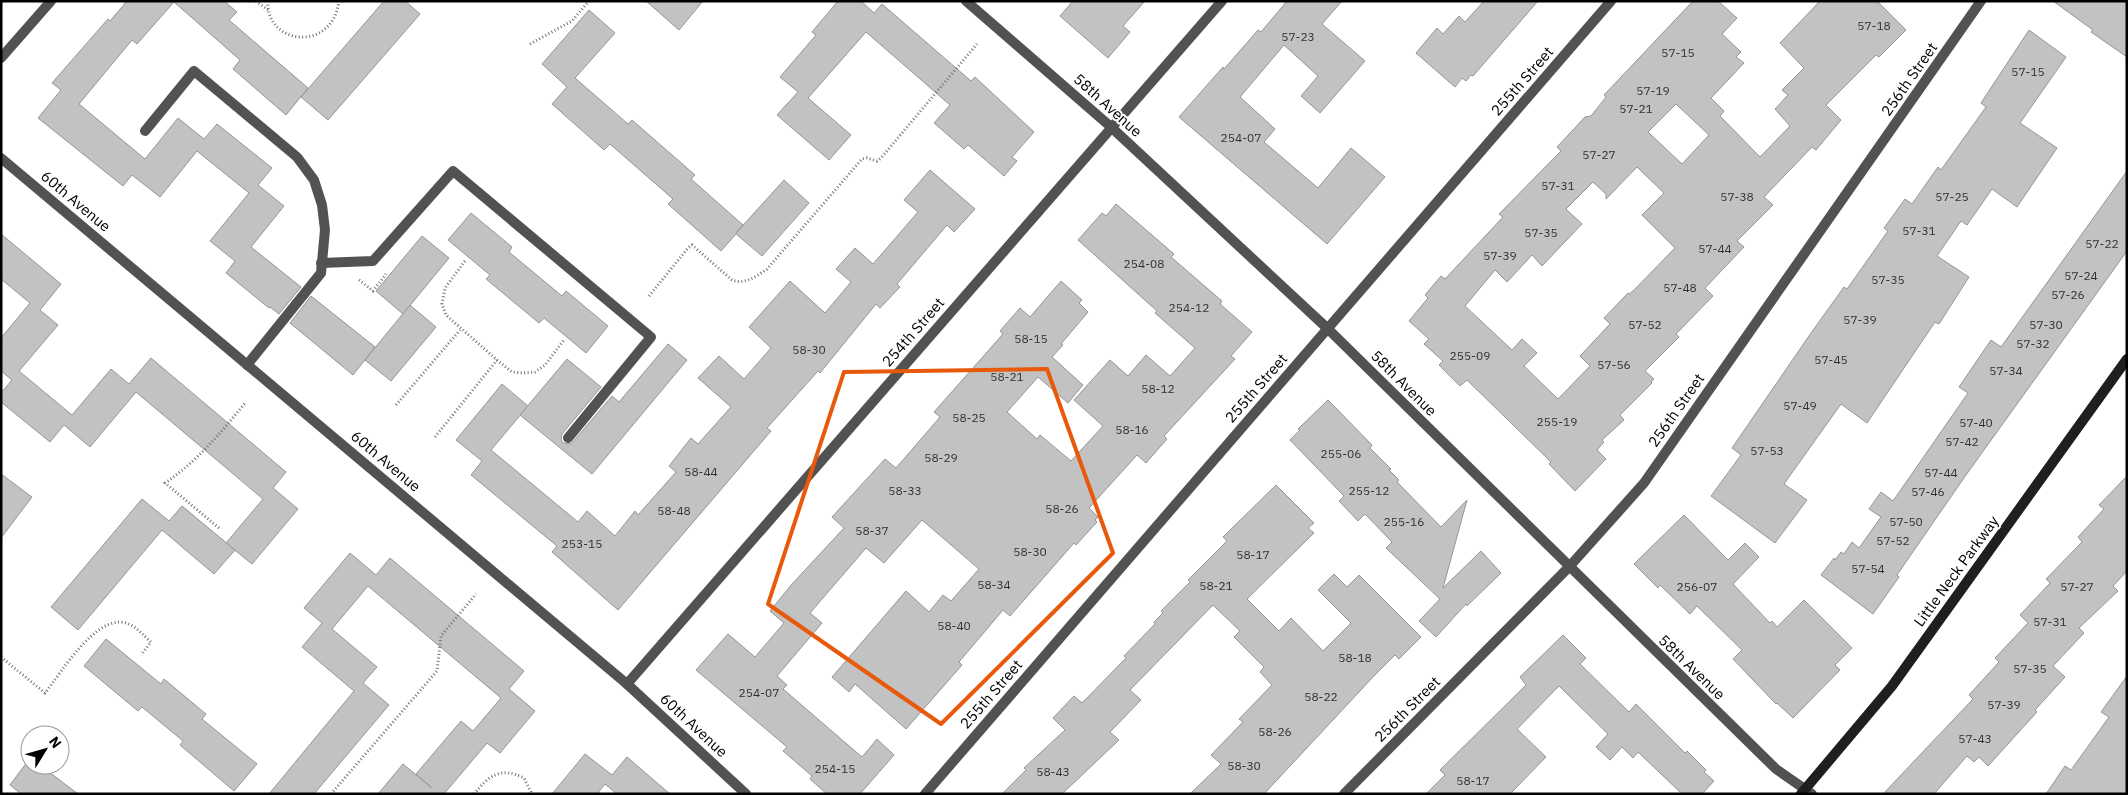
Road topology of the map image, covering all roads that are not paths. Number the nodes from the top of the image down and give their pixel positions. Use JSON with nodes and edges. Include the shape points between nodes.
{"nodes":[{"id":1,"x":51,"y":1,"type":"edge"},
{"id":2,"x":966,"y":1,"type":"edge"},
{"id":3,"x":1222,"y":1,"type":"edge"},
{"id":4,"x":1611,"y":1,"type":"edge"},
{"id":5,"x":1981,"y":1,"type":"edge"},
{"id":6,"x":1,"y":58,"type":"edge"},
{"id":7,"x":1111,"y":127,"type":"junction"},
{"id":8,"x":145,"y":131,"type":"dead end"},
{"id":9,"x":1,"y":158,"type":"edge"},
{"id":10,"x":321,"y":263,"type":"junction"},
{"id":11,"x":1328,"y":328,"type":"junction"},
{"id":12,"x":2127,"y":359,"type":"edge"},
{"id":13,"x":247,"y":365,"type":"junction"},
{"id":14,"x":568,"y":438,"type":"dead end"},
{"id":15,"x":1569,"y":567,"type":"junction"},
{"id":16,"x":627,"y":684,"type":"junction"},
{"id":17,"x":1806,"y":792,"type":"edge"},
{"id":18,"x":746,"y":794,"type":"edge"},
{"id":19,"x":925,"y":794,"type":"edge"},
{"id":20,"x":1344,"y":794,"type":"edge"}],
"edges":[{"from":1,"to":6,"type":"street"},
{"from":2,"to":7,"type":"street","name":"58th Avenue"},
{"from":3,"to":7,"type":"street","name":"254th Street"},
{"from":4,"to":11,"type":"street","name":"255th Street"},
{"from":5,"to":15,"type":"street","name":"256th Street","via":[[1644,483]]},
{"from":7,"to":11,"type":"street","name":"58th Avenue"},
{"from":7,"to":16,"type":"street","name":"254th Street"},
{"from":8,"to":10,"type":"street","via":[[194,71],[297,157],[314,180],[322,205]]},
{"from":9,"to":13,"type":"street","name":"60th Avenue"},
{"from":10,"to":13,"type":"street","via":[[321,273]]},
{"from":10,"to":14,"type":"street","via":[[373,261],[453,171],[651,337]]},
{"from":11,"to":15,"type":"street","name":"58th Avenue"},
{"from":11,"to":19,"type":"street","name":"255th Street"},
{"from":12,"to":17,"type":"main road","name":"Little Neck Parkway","via":[[1892,686]]},
{"from":13,"to":16,"type":"street","name":"60th Avenue"},
{"from":15,"to":17,"type":"street","name":"58th Avenue","via":[[1776,769]]},
{"from":15,"to":20,"type":"street","name":"256th Street"},
{"from":16,"to":18,"type":"street","name":"60th Avenue"}]}
